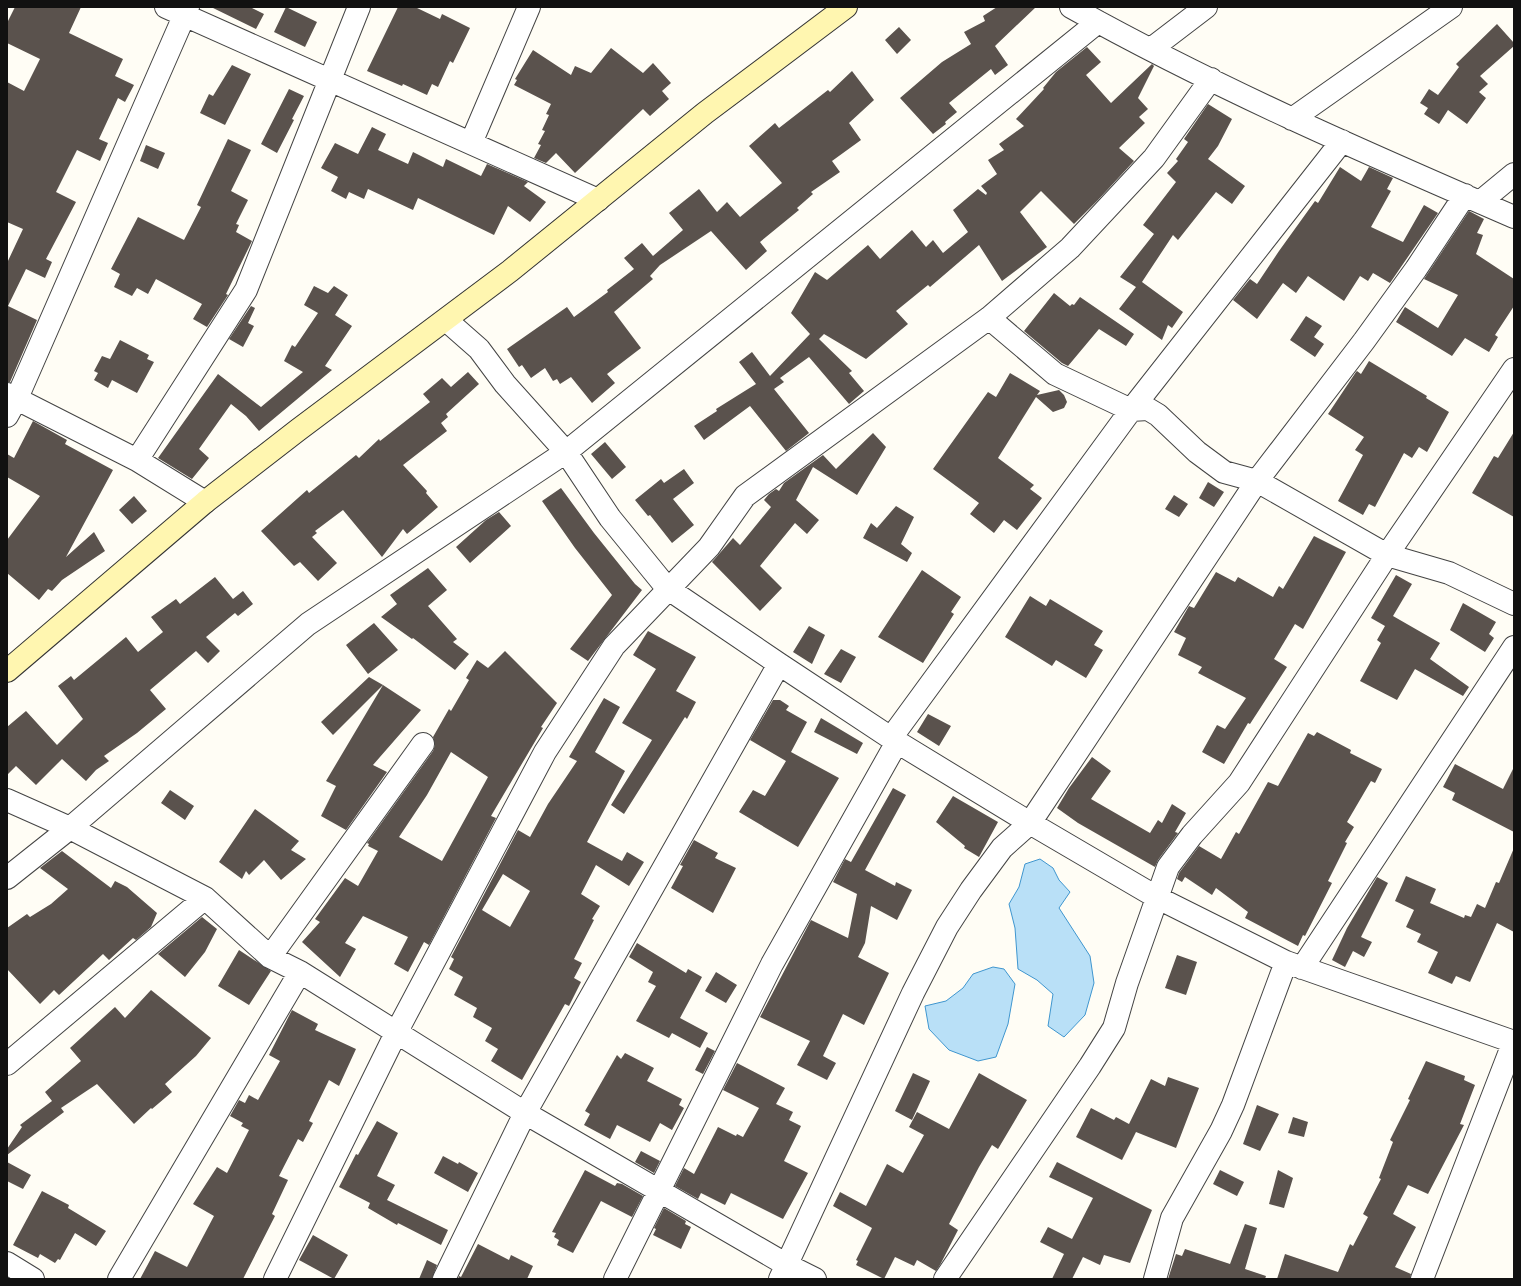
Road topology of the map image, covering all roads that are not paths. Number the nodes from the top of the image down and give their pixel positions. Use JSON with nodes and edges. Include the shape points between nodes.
{"nodes":[{"id":1,"x":359,"y":7,"type":"edge"},
{"id":2,"x":529,"y":7,"type":"edge"},
{"id":3,"x":846,"y":7,"type":"edge"},
{"id":4,"x":1071,"y":7,"type":"edge"},
{"id":5,"x":1206,"y":7,"type":"edge"},
{"id":6,"x":1451,"y":7,"type":"edge"},
{"id":7,"x":180,"y":10,"type":"edge"},
{"id":8,"x":1098,"y":22,"type":"junction"},
{"id":9,"x":1151,"y":49,"type":"junction"},
{"id":10,"x":1211,"y":79,"type":"junction"},
{"id":11,"x":330,"y":80,"type":"junction"},
{"id":12,"x":1292,"y":119,"type":"junction"},
{"id":13,"x":1342,"y":141,"type":"junction"},
{"id":14,"x":471,"y":143,"type":"junction"},
{"id":15,"x":1514,"y":174,"type":"edge"},
{"id":16,"x":1472,"y":199,"type":"junction"},
{"id":17,"x":598,"y":200,"type":"junction"},
{"id":18,"x":1514,"y":217,"type":"edge"},
{"id":19,"x":989,"y":318,"type":"junction"},
{"id":20,"x":446,"y":320,"type":"junction"},
{"id":21,"x":1514,"y":369,"type":"edge"},
{"id":22,"x":10,"y":403,"type":"edge"},
{"id":23,"x":1131,"y":410,"type":"junction"},
{"id":24,"x":566,"y":452,"type":"junction"},
{"id":25,"x":137,"y":460,"type":"junction"},
{"id":26,"x":1257,"y":481,"type":"junction"},
{"id":27,"x":205,"y":502,"type":"junction"},
{"id":28,"x":1387,"y":556,"type":"junction"},
{"id":29,"x":668,"y":588,"type":"junction"},
{"id":30,"x":1514,"y":604,"type":"edge"},
{"id":31,"x":1514,"y":647,"type":"edge"},
{"id":32,"x":779,"y":664,"type":"junction"},
{"id":33,"x":7,"y":671,"type":"edge"},
{"id":34,"x":894,"y":740,"type":"junction"},
{"id":35,"x":424,"y":744,"type":"dead end"},
{"id":36,"x":7,"y":800,"type":"edge"},
{"id":37,"x":1030,"y":823,"type":"junction"},
{"id":38,"x":70,"y":828,"type":"junction"},
{"id":39,"x":7,"y":878,"type":"edge"},
{"id":40,"x":206,"y":898,"type":"junction"},
{"id":41,"x":1158,"y":898,"type":"junction"},
{"id":42,"x":270,"y":957,"type":"junction"},
{"id":43,"x":1294,"y":965,"type":"junction"},
{"id":44,"x":300,"y":972,"type":"junction"},
{"id":45,"x":396,"y":1033,"type":"junction"},
{"id":46,"x":1514,"y":1042,"type":"edge"},
{"id":47,"x":7,"y":1064,"type":"edge"},
{"id":48,"x":525,"y":1113,"type":"junction"},
{"id":49,"x":658,"y":1191,"type":"junction"},
{"id":50,"x":7,"y":1263,"type":"edge"},
{"id":51,"x":784,"y":1272,"type":"edge"},
{"id":52,"x":33,"y":1279,"type":"edge"},
{"id":53,"x":119,"y":1279,"type":"edge"},
{"id":54,"x":275,"y":1279,"type":"edge"},
{"id":55,"x":444,"y":1279,"type":"edge"},
{"id":56,"x":615,"y":1279,"type":"edge"},
{"id":57,"x":815,"y":1279,"type":"edge"},
{"id":58,"x":945,"y":1279,"type":"edge"},
{"id":59,"x":1155,"y":1279,"type":"edge"},
{"id":60,"x":1422,"y":1279,"type":"edge"}],
"edges":[{"from":1,"to":11,"type":"street"},
{"from":2,"to":14,"type":"street"},
{"from":3,"to":17,"type":"main road","via":[[705,113]]},
{"from":4,"to":8,"type":"street"},
{"from":5,"to":9,"type":"street"},
{"from":6,"to":12,"type":"street"},
{"from":7,"to":11,"type":"street"},
{"from":7,"to":22,"type":"street"},
{"from":8,"to":9,"type":"street"},
{"from":8,"to":24,"type":"street"},
{"from":9,"to":10,"type":"street"},
{"from":10,"to":12,"type":"street"},
{"from":10,"to":19,"type":"street","via":[[1154,158],[1133,181],[1070,248]]},
{"from":11,"to":14,"type":"street"},
{"from":11,"to":25,"type":"street","via":[[246,290]]},
{"from":12,"to":13,"type":"street"},
{"from":13,"to":16,"type":"street"},
{"from":13,"to":23,"type":"street"},
{"from":14,"to":17,"type":"street"},
{"from":15,"to":16,"type":"street"},
{"from":16,"to":18,"type":"street"},
{"from":16,"to":26,"type":"street","via":[[1416,269]]},
{"from":17,"to":20,"type":"main road"},
{"from":19,"to":23,"type":"street","via":[[1055,374]]},
{"from":19,"to":29,"type":"street","via":[[745,496],[709,547]]},
{"from":20,"to":24,"type":"street","via":[[478,349],[505,384]]},
{"from":20,"to":27,"type":"main road"},
{"from":21,"to":28,"type":"street"},
{"from":22,"to":25,"type":"street"},
{"from":23,"to":26,"type":"street","via":[[1148,409],[1224,472]]},
{"from":23,"to":34,"type":"street"},
{"from":24,"to":29,"type":"street","via":[[610,518]]},
{"from":24,"to":38,"type":"street","via":[[308,624]]},
{"from":25,"to":27,"type":"street"},
{"from":26,"to":28,"type":"street"},
{"from":26,"to":37,"type":"street"},
{"from":27,"to":33,"type":"main road"},
{"from":28,"to":30,"type":"street","via":[[1449,573]]},
{"from":28,"to":41,"type":"street","via":[[1239,783],[1192,835],[1168,867]]},
{"from":29,"to":32,"type":"street"},
{"from":29,"to":45,"type":"street","via":[[614,646],[545,752]]},
{"from":31,"to":43,"type":"street"},
{"from":32,"to":34,"type":"street"},
{"from":32,"to":48,"type":"street"},
{"from":34,"to":37,"type":"street"},
{"from":34,"to":49,"type":"street","via":[[772,964]]},
{"from":35,"to":42,"type":"street"},
{"from":36,"to":38,"type":"street"},
{"from":37,"to":41,"type":"street"},
{"from":37,"to":51,"type":"street","via":[[1002,848],[947,927],[913,993]]},
{"from":38,"to":39,"type":"street"},
{"from":38,"to":40,"type":"street"},
{"from":40,"to":42,"type":"street"},
{"from":40,"to":47,"type":"street"},
{"from":41,"to":43,"type":"street"},
{"from":41,"to":58,"type":"street","via":[[1127,983],[1114,1028]]},
{"from":42,"to":44,"type":"street"},
{"from":43,"to":46,"type":"street"},
{"from":43,"to":59,"type":"street","via":[[1221,1132],[1172,1218]]},
{"from":44,"to":45,"type":"street"},
{"from":44,"to":53,"type":"street"},
{"from":45,"to":48,"type":"street"},
{"from":45,"to":54,"type":"street"},
{"from":46,"to":60,"type":"street"},
{"from":48,"to":49,"type":"street"},
{"from":48,"to":55,"type":"street"},
{"from":49,"to":51,"type":"street"},
{"from":49,"to":56,"type":"street"},
{"from":50,"to":52,"type":"street"},
{"from":51,"to":57,"type":"street"}]}
